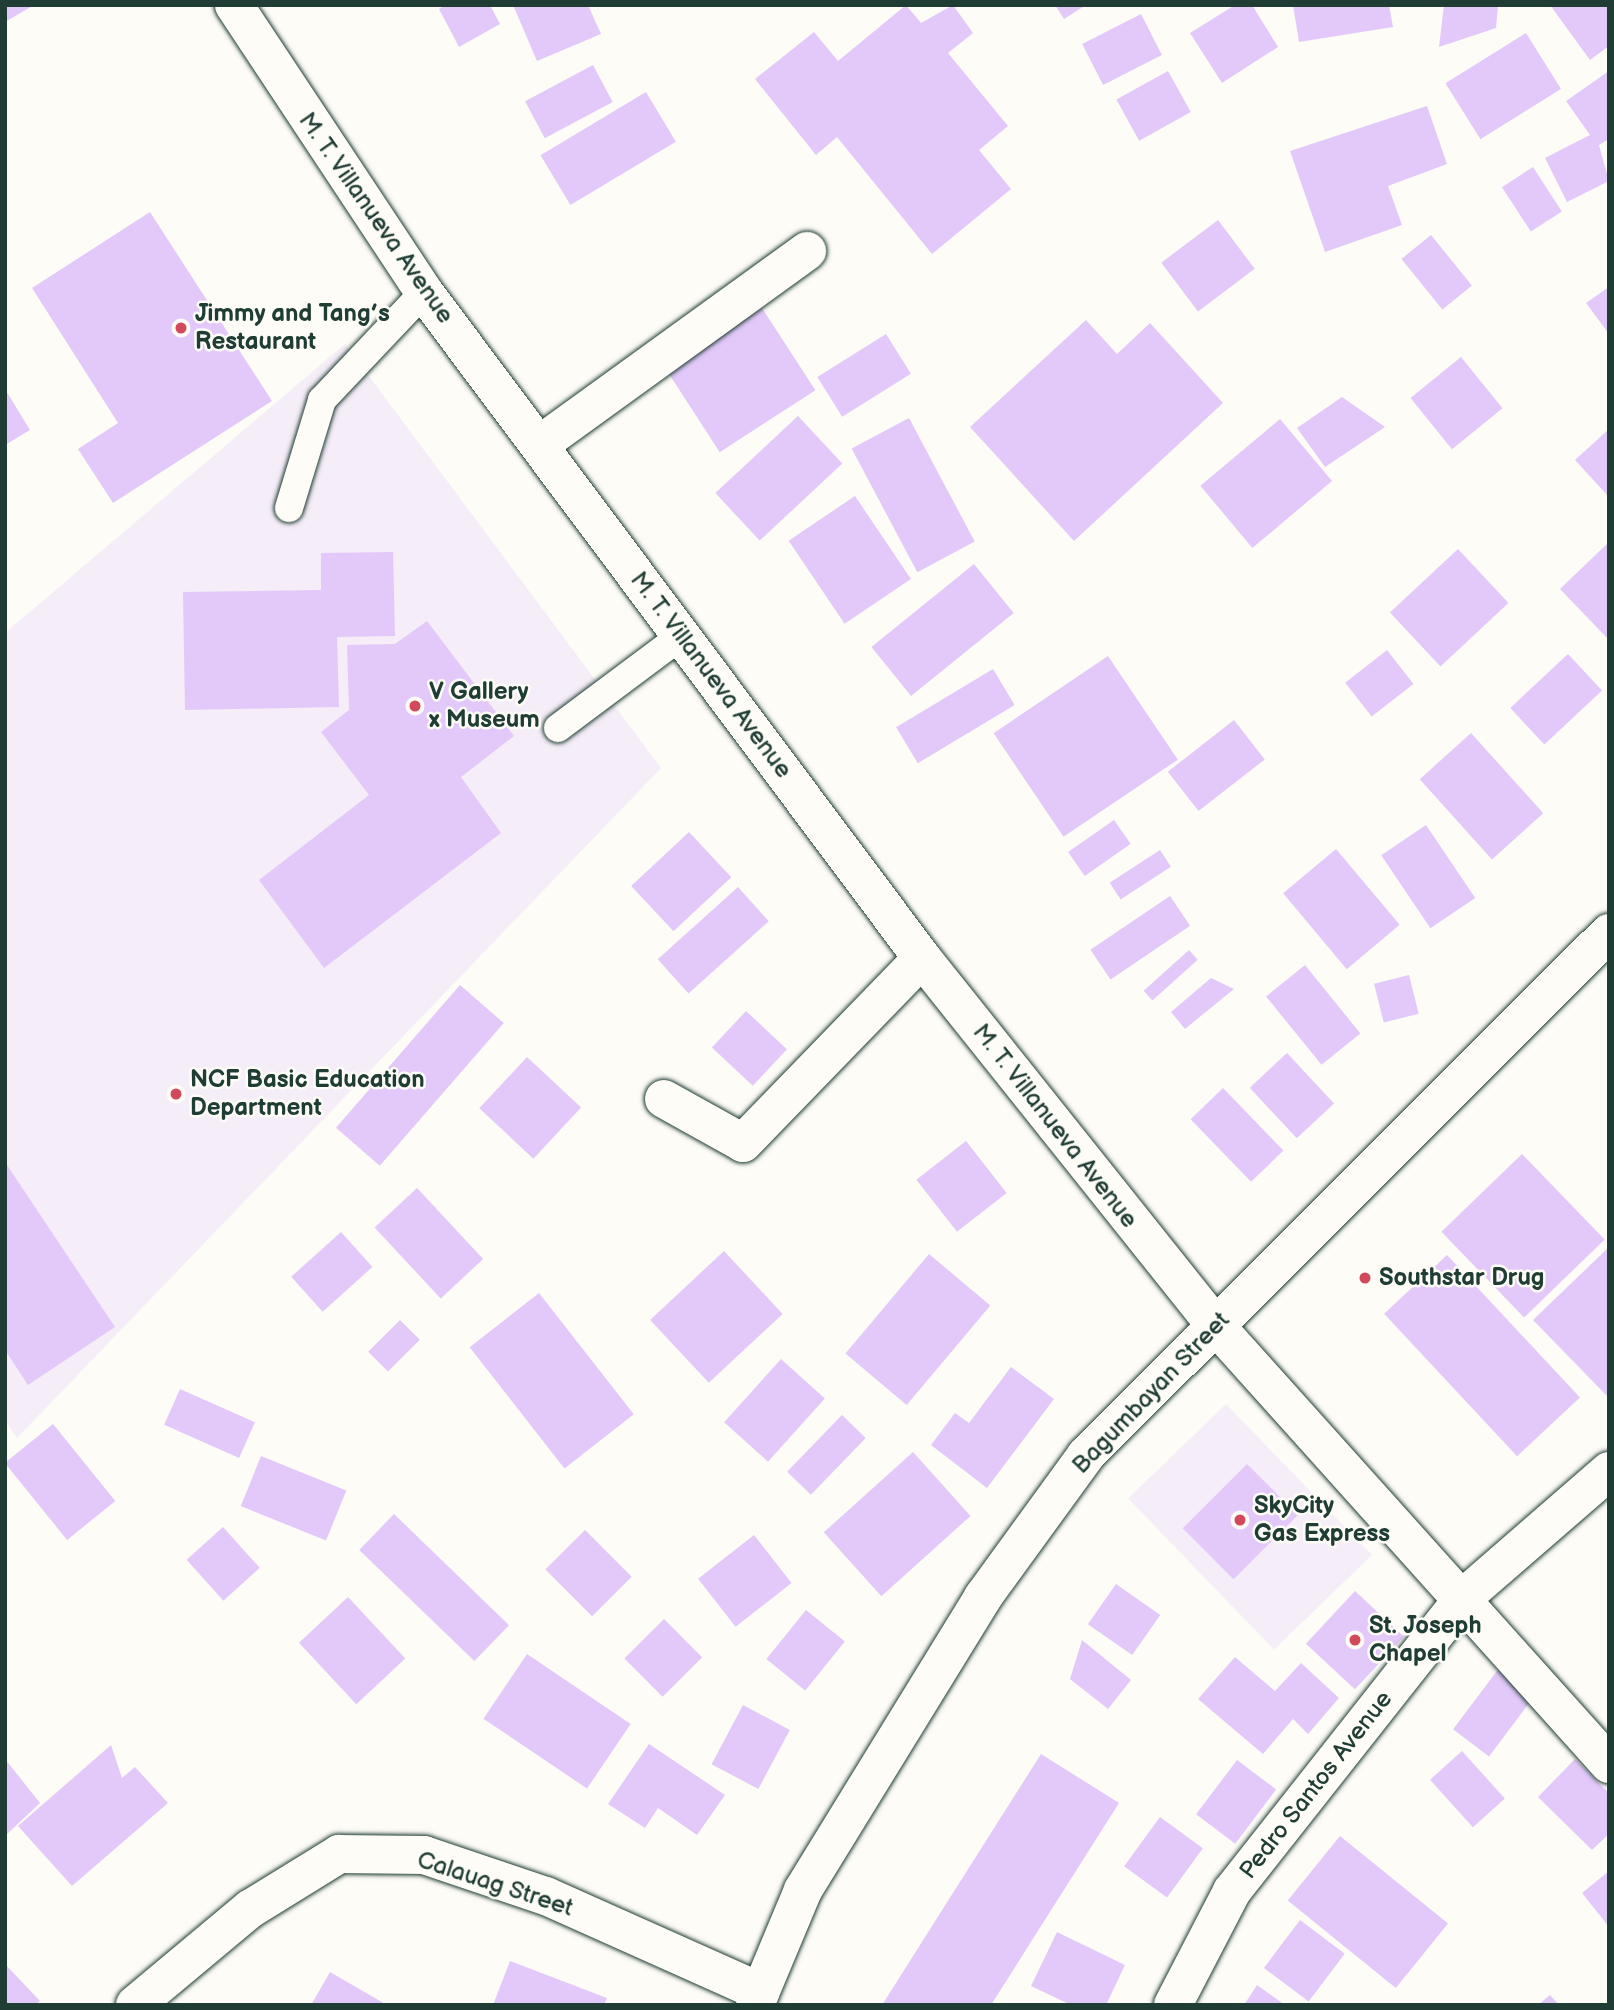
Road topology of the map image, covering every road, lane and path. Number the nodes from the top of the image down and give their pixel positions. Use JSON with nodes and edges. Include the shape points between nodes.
{"nodes":[{"id":1,"x":234,"y":5,"type":"edge"},
{"id":2,"x":807,"y":251,"type":"dead end"},
{"id":3,"x":424,"y":292,"type":"junction"},
{"id":4,"x":539,"y":446,"type":"junction"},
{"id":5,"x":289,"y":508,"type":"dead end"},
{"id":6,"x":681,"y":636,"type":"junction"},
{"id":7,"x":558,"y":729,"type":"dead end"},
{"id":8,"x":1609,"y":933,"type":"edge"},
{"id":9,"x":922,"y":958,"type":"junction"},
{"id":10,"x":664,"y":1099,"type":"dead end"},
{"id":11,"x":1215,"y":1325,"type":"junction"},
{"id":12,"x":1609,"y":1471,"type":"edge"},
{"id":13,"x":1464,"y":1597,"type":"junction"},
{"id":14,"x":1609,"y":1764,"type":"edge"},
{"id":15,"x":758,"y":1999,"type":"edge"},
{"id":16,"x":135,"y":2005,"type":"edge"},
{"id":17,"x":1173,"y":2005,"type":"edge"}],
"edges":[{"from":1,"to":3,"type":"main road","name":"M. T. Villanueva Avenue"},
{"from":2,"to":4,"type":"main road"},
{"from":3,"to":4,"type":"main road","name":"M. T. Villanueva Avenue"},
{"from":3,"to":5,"type":"lane","via":[[322,400]]},
{"from":4,"to":6,"type":"main road","name":"M. T. Villanueva Avenue"},
{"from":6,"to":7,"type":"lane"},
{"from":6,"to":9,"type":"main road","name":"M. T. Villanueva Avenue"},
{"from":8,"to":11,"type":"main road","name":"Bagumbayan Street"},
{"from":9,"to":10,"type":"main road","via":[[743,1143]]},
{"from":9,"to":11,"type":"main road","name":"M. T. Villanueva Avenue"},
{"from":11,"to":13,"type":"main road","name":"M. T. Villanueva Avenue"},
{"from":11,"to":15,"type":"main road","name":"Bagumbayan Street","via":[[1086,1455],[983,1597],[803,1890]]},
{"from":12,"to":13,"type":"main road","name":"Pedro Santos Avenue"},
{"from":13,"to":14,"type":"main road","name":"M. T. Villanueva Avenue"},
{"from":13,"to":17,"type":"main road","name":"Pedro Santos Avenue","via":[[1232,1891]]},
{"from":15,"to":16,"type":"main road","name":"Calauag Street","via":[[547,1896],[424,1855],[339,1854],[250,1909]]}]}
